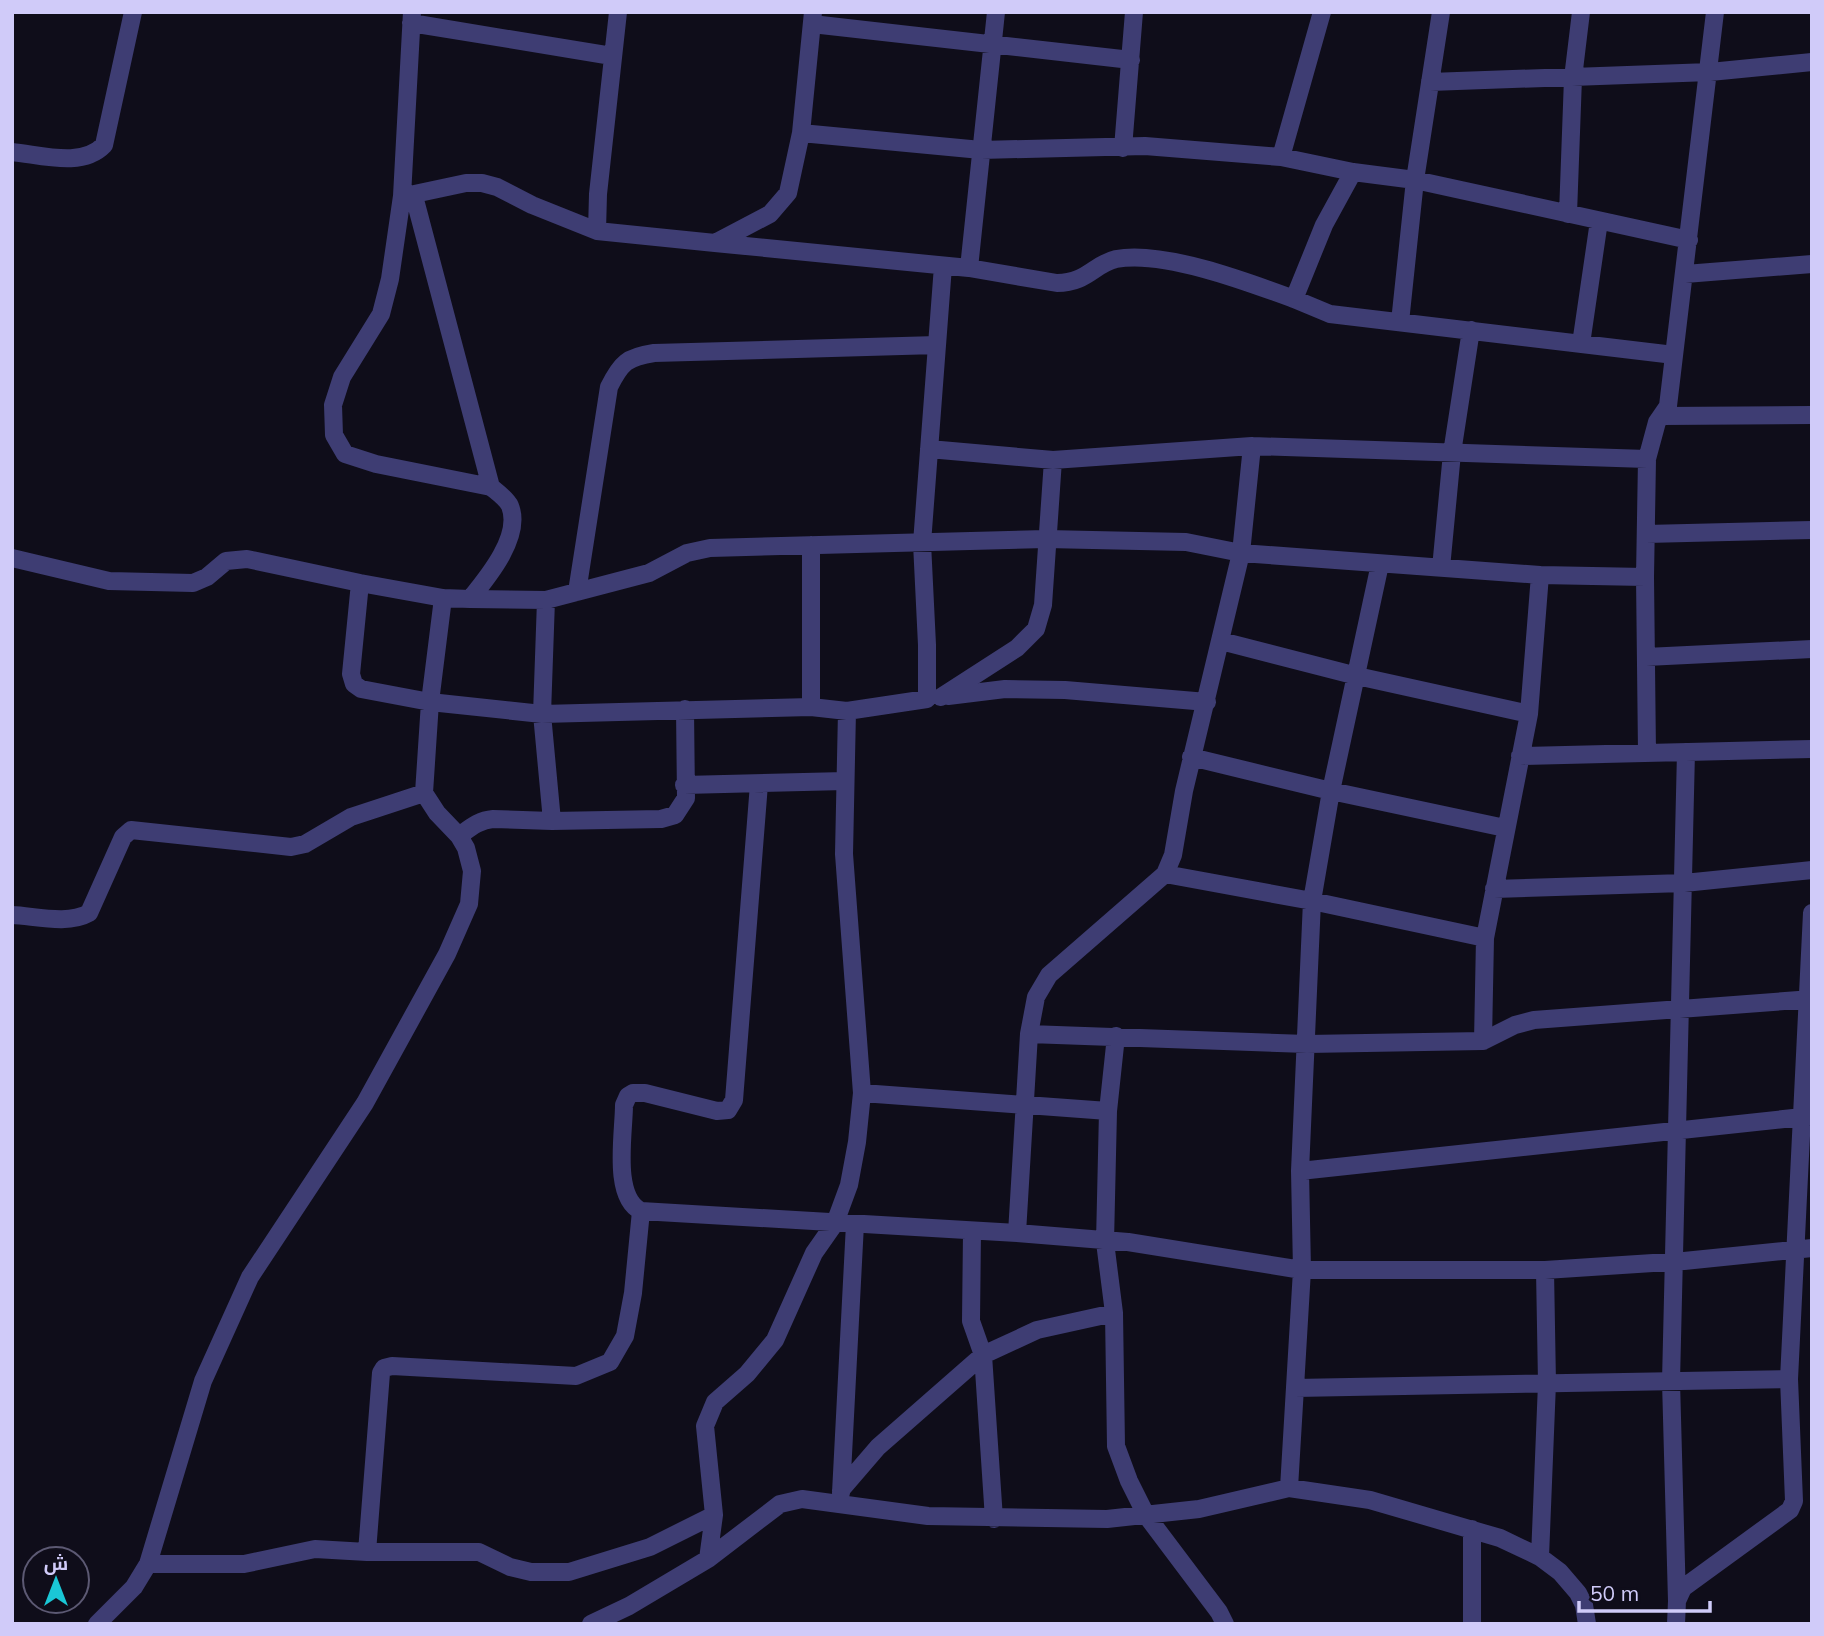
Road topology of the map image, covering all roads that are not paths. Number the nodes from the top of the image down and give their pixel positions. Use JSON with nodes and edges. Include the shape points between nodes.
{"nodes":[{"id":1,"x":133,"y":12,"type":"edge"},
{"id":2,"x":618,"y":12,"type":"edge"},
{"id":3,"x":996,"y":12,"type":"edge"},
{"id":4,"x":1134,"y":12,"type":"edge"},
{"id":5,"x":1322,"y":12,"type":"edge"},
{"id":6,"x":1441,"y":12,"type":"edge"},
{"id":7,"x":1581,"y":12,"type":"edge"},
{"id":8,"x":1715,"y":12,"type":"edge"},
{"id":9,"x":411,"y":18,"type":"edge"},
{"id":10,"x":812,"y":18,"type":"edge"},
{"id":11,"x":992,"y":44,"type":"junction"},
{"id":12,"x":612,"y":56,"type":"junction"},
{"id":13,"x":1130,"y":60,"type":"junction"},
{"id":14,"x":1812,"y":62,"type":"edge"},
{"id":15,"x":1710,"y":72,"type":"junction"},
{"id":16,"x":1573,"y":78,"type":"junction"},
{"id":17,"x":1430,"y":82,"type":"junction"},
{"id":18,"x":802,"y":133,"type":"junction"},
{"id":19,"x":1123,"y":149,"type":"junction"},
{"id":20,"x":981,"y":150,"type":"junction"},
{"id":21,"x":12,"y":152,"type":"edge"},
{"id":22,"x":1281,"y":157,"type":"junction"},
{"id":23,"x":1353,"y":172,"type":"junction"},
{"id":24,"x":1415,"y":180,"type":"junction"},
{"id":25,"x":408,"y":196,"type":"junction"},
{"id":26,"x":1568,"y":214,"type":"junction"},
{"id":27,"x":1600,"y":221,"type":"junction"},
{"id":28,"x":597,"y":231,"type":"junction"},
{"id":29,"x":1689,"y":240,"type":"junction"},
{"id":30,"x":715,"y":243,"type":"junction"},
{"id":31,"x":1812,"y":264,"type":"edge"},
{"id":32,"x":943,"y":266,"type":"junction"},
{"id":33,"x":969,"y":268,"type":"junction"},
{"id":34,"x":1685,"y":274,"type":"junction"},
{"id":35,"x":1294,"y":299,"type":"junction"},
{"id":36,"x":1400,"y":322,"type":"junction"},
{"id":37,"x":1471,"y":330,"type":"junction"},
{"id":38,"x":1581,"y":344,"type":"junction"},
{"id":39,"x":937,"y":345,"type":"junction"},
{"id":40,"x":1674,"y":355,"type":"junction"},
{"id":41,"x":1812,"y":415,"type":"edge"},
{"id":42,"x":1662,"y":416,"type":"junction"},
{"id":43,"x":1252,"y":446,"type":"junction"},
{"id":44,"x":929,"y":449,"type":"junction"},
{"id":45,"x":1452,"y":453,"type":"junction"},
{"id":46,"x":1647,"y":459,"type":"junction"},
{"id":47,"x":1053,"y":460,"type":"junction"},
{"id":48,"x":491,"y":487,"type":"junction"},
{"id":49,"x":1812,"y":530,"type":"edge"},
{"id":50,"x":1646,"y":534,"type":"junction"},
{"id":51,"x":1046,"y":539,"type":"junction"},
{"id":52,"x":922,"y":543,"type":"junction"},
{"id":53,"x":811,"y":545,"type":"junction"},
{"id":54,"x":1241,"y":554,"type":"junction"},
{"id":55,"x":12,"y":558,"type":"edge"},
{"id":56,"x":1380,"y":564,"type":"junction"},
{"id":57,"x":1441,"y":568,"type":"junction"},
{"id":58,"x":1540,"y":575,"type":"junction"},
{"id":59,"x":1644,"y":577,"type":"junction"},
{"id":60,"x":360,"y":583,"type":"junction"},
{"id":61,"x":577,"y":592,"type":"junction"},
{"id":62,"x":443,"y":598,"type":"junction"},
{"id":63,"x":470,"y":599,"type":"junction"},
{"id":64,"x":546,"y":600,"type":"junction"},
{"id":65,"x":1221,"y":641,"type":"junction"},
{"id":66,"x":1812,"y":649,"type":"edge"},
{"id":67,"x":1646,"y":657,"type":"junction"},
{"id":68,"x":1357,"y":676,"type":"junction"},
{"id":69,"x":934,"y":698,"type":"junction"},
{"id":70,"x":430,"y":702,"type":"junction"},
{"id":71,"x":1207,"y":702,"type":"junction"},
{"id":72,"x":811,"y":707,"type":"junction"},
{"id":73,"x":685,"y":709,"type":"junction"},
{"id":74,"x":846,"y":711,"type":"junction"},
{"id":75,"x":542,"y":714,"type":"junction"},
{"id":76,"x":1529,"y":714,"type":"junction"},
{"id":77,"x":1812,"y":749,"type":"edge"},
{"id":78,"x":1686,"y":752,"type":"junction"},
{"id":79,"x":1647,"y":753,"type":"junction"},
{"id":80,"x":1520,"y":756,"type":"junction"},
{"id":81,"x":1191,"y":757,"type":"junction"},
{"id":82,"x":845,"y":781,"type":"junction"},
{"id":83,"x":759,"y":784,"type":"junction"},
{"id":84,"x":684,"y":785,"type":"junction"},
{"id":85,"x":1331,"y":791,"type":"junction"},
{"id":86,"x":424,"y":793,"type":"junction"},
{"id":87,"x":552,"y":821,"type":"junction"},
{"id":88,"x":1506,"y":828,"type":"junction"},
{"id":89,"x":459,"y":836,"type":"junction"},
{"id":90,"x":1812,"y":870,"type":"edge"},
{"id":91,"x":1165,"y":874,"type":"junction"},
{"id":92,"x":1684,"y":883,"type":"junction"},
{"id":93,"x":1494,"y":889,"type":"junction"},
{"id":94,"x":1312,"y":901,"type":"junction"},
{"id":95,"x":1812,"y":913,"type":"edge"},
{"id":96,"x":12,"y":915,"type":"edge"},
{"id":97,"x":1485,"y":938,"type":"junction"},
{"id":98,"x":1810,"y":1000,"type":"edge"},
{"id":99,"x":1680,"y":1009,"type":"junction"},
{"id":100,"x":1029,"y":1034,"type":"junction"},
{"id":101,"x":1116,"y":1036,"type":"junction"},
{"id":102,"x":1483,"y":1041,"type":"junction"},
{"id":103,"x":1307,"y":1044,"type":"junction"},
{"id":104,"x":862,"y":1093,"type":"junction"},
{"id":105,"x":1024,"y":1104,"type":"junction"},
{"id":106,"x":1108,"y":1111,"type":"junction"},
{"id":107,"x":1807,"y":1116,"type":"edge"},
{"id":108,"x":1676,"y":1130,"type":"junction"},
{"id":109,"x":1300,"y":1171,"type":"junction"},
{"id":110,"x":641,"y":1211,"type":"junction"},
{"id":111,"x":835,"y":1223,"type":"junction"},
{"id":112,"x":855,"y":1224,"type":"junction"},
{"id":113,"x":972,"y":1232,"type":"junction"},
{"id":114,"x":1017,"y":1233,"type":"junction"},
{"id":115,"x":1105,"y":1242,"type":"junction"},
{"id":116,"x":1804,"y":1249,"type":"edge"},
{"id":117,"x":1674,"y":1261,"type":"junction"},
{"id":118,"x":1302,"y":1270,"type":"junction"},
{"id":119,"x":1545,"y":1270,"type":"junction"},
{"id":120,"x":1114,"y":1313,"type":"junction"},
{"id":121,"x":984,"y":1355,"type":"junction"},
{"id":122,"x":1789,"y":1379,"type":"junction"},
{"id":123,"x":1671,"y":1381,"type":"junction"},
{"id":124,"x":1547,"y":1383,"type":"junction"},
{"id":125,"x":1295,"y":1388,"type":"junction"},
{"id":126,"x":1289,"y":1488,"type":"junction"},
{"id":127,"x":841,"y":1497,"type":"junction"},
{"id":128,"x":714,"y":1515,"type":"junction"},
{"id":129,"x":1146,"y":1515,"type":"junction"},
{"id":130,"x":994,"y":1519,"type":"junction"},
{"id":131,"x":1472,"y":1529,"type":"junction"},
{"id":132,"x":367,"y":1552,"type":"junction"},
{"id":133,"x":1540,"y":1557,"type":"junction"},
{"id":134,"x":708,"y":1559,"type":"junction"},
{"id":135,"x":148,"y":1564,"type":"junction"},
{"id":136,"x":1677,"y":1601,"type":"junction"},
{"id":137,"x":97,"y":1624,"type":"edge"},
{"id":138,"x":591,"y":1624,"type":"edge"},
{"id":139,"x":1225,"y":1624,"type":"edge"},
{"id":140,"x":1472,"y":1624,"type":"edge"},
{"id":141,"x":1587,"y":1624,"type":"edge"},
{"id":142,"x":1676,"y":1624,"type":"edge"}],
"edges":[{"from":1,"to":21,"type":"street","via":[[104,145],[95,155],[81,159]]},
{"from":2,"to":12,"type":"street"},
{"from":3,"to":11,"type":"street"},
{"from":4,"to":13,"type":"street"},
{"from":5,"to":22,"type":"street"},
{"from":6,"to":17,"type":"street"},
{"from":7,"to":16,"type":"street"},
{"from":8,"to":15,"type":"street"},
{"from":9,"to":12,"type":"street"},
{"from":9,"to":25,"type":"street"},
{"from":10,"to":11,"type":"street"},
{"from":10,"to":18,"type":"street"},
{"from":11,"to":13,"type":"street"},
{"from":11,"to":20,"type":"street"},
{"from":12,"to":28,"type":"street"},
{"from":13,"to":19,"type":"street"},
{"from":14,"to":15,"type":"street"},
{"from":15,"to":16,"type":"street"},
{"from":15,"to":29,"type":"street"},
{"from":16,"to":17,"type":"street"},
{"from":16,"to":26,"type":"street"},
{"from":17,"to":24,"type":"street"},
{"from":18,"to":20,"type":"street"},
{"from":18,"to":30,"type":"street","via":[[788,193],[770,214]]},
{"from":19,"to":20,"type":"street"},
{"from":19,"to":22,"type":"street","via":[[1172,147]]},
{"from":20,"to":33,"type":"street"},
{"from":22,"to":23,"type":"street"},
{"from":23,"to":24,"type":"street"},
{"from":23,"to":35,"type":"street","via":[[1324,225]]},
{"from":24,"to":26,"type":"street"},
{"from":24,"to":36,"type":"street"},
{"from":25,"to":28,"type":"street","via":[[482,183]]},
{"from":25,"to":48,"type":"street"},
{"from":25,"to":48,"type":"street","via":[[381,314],[342,377],[333,405],[334,435],[345,454]]},
{"from":26,"to":27,"type":"street"},
{"from":27,"to":29,"type":"street"},
{"from":27,"to":38,"type":"street"},
{"from":28,"to":30,"type":"street"},
{"from":29,"to":34,"type":"street"},
{"from":30,"to":32,"type":"street"},
{"from":31,"to":34,"type":"street"},
{"from":32,"to":33,"type":"street"},
{"from":32,"to":39,"type":"street"},
{"from":33,"to":35,"type":"street","via":[[1069,282],[1113,260],[1156,257]]},
{"from":34,"to":40,"type":"street"},
{"from":35,"to":36,"type":"street","via":[[1330,314]]},
{"from":36,"to":37,"type":"street"},
{"from":37,"to":38,"type":"street"},
{"from":37,"to":45,"type":"street"},
{"from":38,"to":40,"type":"street"},
{"from":39,"to":44,"type":"street"},
{"from":39,"to":61,"type":"street","via":[[633,356],[618,369],[609,387]]},
{"from":40,"to":42,"type":"street","via":[[1668,406]]},
{"from":41,"to":42,"type":"street"},
{"from":42,"to":46,"type":"street"},
{"from":43,"to":45,"type":"street"},
{"from":43,"to":47,"type":"street"},
{"from":43,"to":54,"type":"street"},
{"from":44,"to":47,"type":"street"},
{"from":44,"to":52,"type":"street"},
{"from":45,"to":46,"type":"street"},
{"from":45,"to":57,"type":"street"},
{"from":46,"to":50,"type":"street"},
{"from":47,"to":51,"type":"street"},
{"from":48,"to":63,"type":"street","via":[[509,503],[513,519],[506,546]]},
{"from":49,"to":50,"type":"street"},
{"from":50,"to":59,"type":"street"},
{"from":51,"to":52,"type":"street"},
{"from":51,"to":54,"type":"street","via":[[1186,541]]},
{"from":51,"to":69,"type":"street","via":[[1043,605],[1036,629],[1017,648]]},
{"from":52,"to":53,"type":"street"},
{"from":52,"to":69,"type":"street"},
{"from":53,"to":61,"type":"street","via":[[710,548],[687,553],[649,573]]},
{"from":53,"to":72,"type":"street"},
{"from":54,"to":56,"type":"street"},
{"from":54,"to":65,"type":"street"},
{"from":55,"to":60,"type":"street","via":[[109,581],[193,583],[226,561],[247,559]]},
{"from":56,"to":57,"type":"street"},
{"from":56,"to":68,"type":"street"},
{"from":57,"to":58,"type":"street"},
{"from":58,"to":59,"type":"street"},
{"from":58,"to":76,"type":"street"},
{"from":59,"to":67,"type":"street"},
{"from":60,"to":62,"type":"street"},
{"from":60,"to":70,"type":"street","via":[[351,674],[354,684]]},
{"from":61,"to":64,"type":"street"},
{"from":62,"to":63,"type":"street"},
{"from":62,"to":70,"type":"street"},
{"from":63,"to":64,"type":"street"},
{"from":64,"to":75,"type":"street"},
{"from":65,"to":68,"type":"street"},
{"from":65,"to":71,"type":"street"},
{"from":66,"to":67,"type":"street"},
{"from":67,"to":79,"type":"street"},
{"from":68,"to":76,"type":"street"},
{"from":68,"to":85,"type":"street"},
{"from":69,"to":71,"type":"street","via":[[1005,689]]},
{"from":69,"to":74,"type":"street"},
{"from":70,"to":75,"type":"street"},
{"from":70,"to":86,"type":"street"},
{"from":71,"to":81,"type":"street"},
{"from":72,"to":73,"type":"street"},
{"from":72,"to":74,"type":"street"},
{"from":73,"to":75,"type":"street"},
{"from":73,"to":84,"type":"street"},
{"from":74,"to":82,"type":"street"},
{"from":75,"to":87,"type":"street"},
{"from":76,"to":80,"type":"street"},
{"from":77,"to":78,"type":"street"},
{"from":78,"to":79,"type":"street"},
{"from":78,"to":92,"type":"street"},
{"from":79,"to":80,"type":"street"},
{"from":80,"to":88,"type":"street"},
{"from":81,"to":85,"type":"street"},
{"from":81,"to":91,"type":"street","via":[[1173,855]]},
{"from":82,"to":83,"type":"street"},
{"from":82,"to":104,"type":"street","via":[[844,854]]},
{"from":83,"to":84,"type":"street"},
{"from":83,"to":110,"type":"street","via":[[734,1100],[728,1110],[718,1111],[645,1093],[628,1096],[622,1183],[626,1198]]},
{"from":84,"to":87,"type":"street","via":[[686,798],[675,814],[661,819]]},
{"from":85,"to":88,"type":"street"},
{"from":85,"to":94,"type":"street"},
{"from":86,"to":89,"type":"street"},
{"from":86,"to":96,"type":"street","via":[[351,817],[305,844],[291,847],[131,830],[123,838],[89,913],[65,918]]},
{"from":87,"to":89,"type":"street","via":[[484,820]]},
{"from":88,"to":93,"type":"street"},
{"from":89,"to":135,"type":"street","via":[[472,871],[463,920],[365,1103],[250,1277],[203,1381]]},
{"from":90,"to":92,"type":"street"},
{"from":91,"to":94,"type":"street"},
{"from":91,"to":100,"type":"street","via":[[1049,975],[1036,997]]},
{"from":92,"to":93,"type":"street"},
{"from":92,"to":99,"type":"street"},
{"from":93,"to":97,"type":"street"},
{"from":94,"to":97,"type":"street"},
{"from":94,"to":103,"type":"street"},
{"from":95,"to":98,"type":"street"},
{"from":97,"to":102,"type":"street"},
{"from":98,"to":99,"type":"street"},
{"from":98,"to":107,"type":"street"},
{"from":99,"to":102,"type":"street","via":[[1534,1020]]},
{"from":99,"to":108,"type":"street"},
{"from":100,"to":101,"type":"street"},
{"from":100,"to":105,"type":"street"},
{"from":101,"to":103,"type":"street"},
{"from":101,"to":106,"type":"street"},
{"from":102,"to":103,"type":"street"},
{"from":103,"to":109,"type":"street"},
{"from":104,"to":105,"type":"street"},
{"from":104,"to":111,"type":"street","via":[[849,1185]]},
{"from":105,"to":106,"type":"street"},
{"from":105,"to":114,"type":"street"},
{"from":106,"to":115,"type":"street"},
{"from":107,"to":108,"type":"street"},
{"from":107,"to":116,"type":"street"},
{"from":108,"to":109,"type":"street"},
{"from":108,"to":117,"type":"street"},
{"from":109,"to":118,"type":"street"},
{"from":110,"to":111,"type":"street"},
{"from":110,"to":132,"type":"street","via":[[625,1336],[610,1362],[576,1376],[384,1368]]},
{"from":111,"to":112,"type":"street"},
{"from":111,"to":128,"type":"street","via":[[814,1253],[775,1339],[747,1374],[715,1402],[705,1426]]},
{"from":112,"to":113,"type":"street"},
{"from":112,"to":127,"type":"street"},
{"from":113,"to":114,"type":"street"},
{"from":113,"to":121,"type":"street","via":[[971,1321]]},
{"from":114,"to":115,"type":"street"},
{"from":115,"to":118,"type":"street"},
{"from":115,"to":120,"type":"street"},
{"from":116,"to":117,"type":"street"},
{"from":116,"to":122,"type":"street"},
{"from":117,"to":119,"type":"street"},
{"from":117,"to":123,"type":"street"},
{"from":118,"to":119,"type":"street"},
{"from":118,"to":125,"type":"street"},
{"from":119,"to":124,"type":"street"},
{"from":120,"to":121,"type":"street","via":[[1037,1330]]},
{"from":120,"to":129,"type":"street","via":[[1116,1446]]},
{"from":121,"to":127,"type":"street","via":[[878,1447]]},
{"from":121,"to":130,"type":"street"},
{"from":122,"to":123,"type":"street"},
{"from":122,"to":136,"type":"street","via":[[1795,1494],[1790,1510],[1683,1587]]},
{"from":123,"to":124,"type":"street"},
{"from":123,"to":136,"type":"street"},
{"from":124,"to":125,"type":"street"},
{"from":124,"to":133,"type":"street"},
{"from":125,"to":126,"type":"street"},
{"from":126,"to":129,"type":"street","via":[[1199,1509]]},
{"from":126,"to":131,"type":"street","via":[[1370,1500]]},
{"from":127,"to":130,"type":"street","via":[[928,1516]]},
{"from":127,"to":134,"type":"street","via":[[779,1504]]},
{"from":128,"to":132,"type":"street","via":[[650,1547],[569,1572],[531,1572],[479,1552]]},
{"from":128,"to":134,"type":"street"},
{"from":129,"to":130,"type":"street","via":[[1107,1520]]},
{"from":129,"to":139,"type":"street"},
{"from":131,"to":133,"type":"street"},
{"from":131,"to":140,"type":"street"},
{"from":132,"to":135,"type":"street","via":[[315,1549],[244,1564]]},
{"from":133,"to":141,"type":"street","via":[[1578,1593]]},
{"from":134,"to":138,"type":"street"},
{"from":135,"to":137,"type":"street","via":[[134,1587]]},
{"from":136,"to":142,"type":"street"}]}
